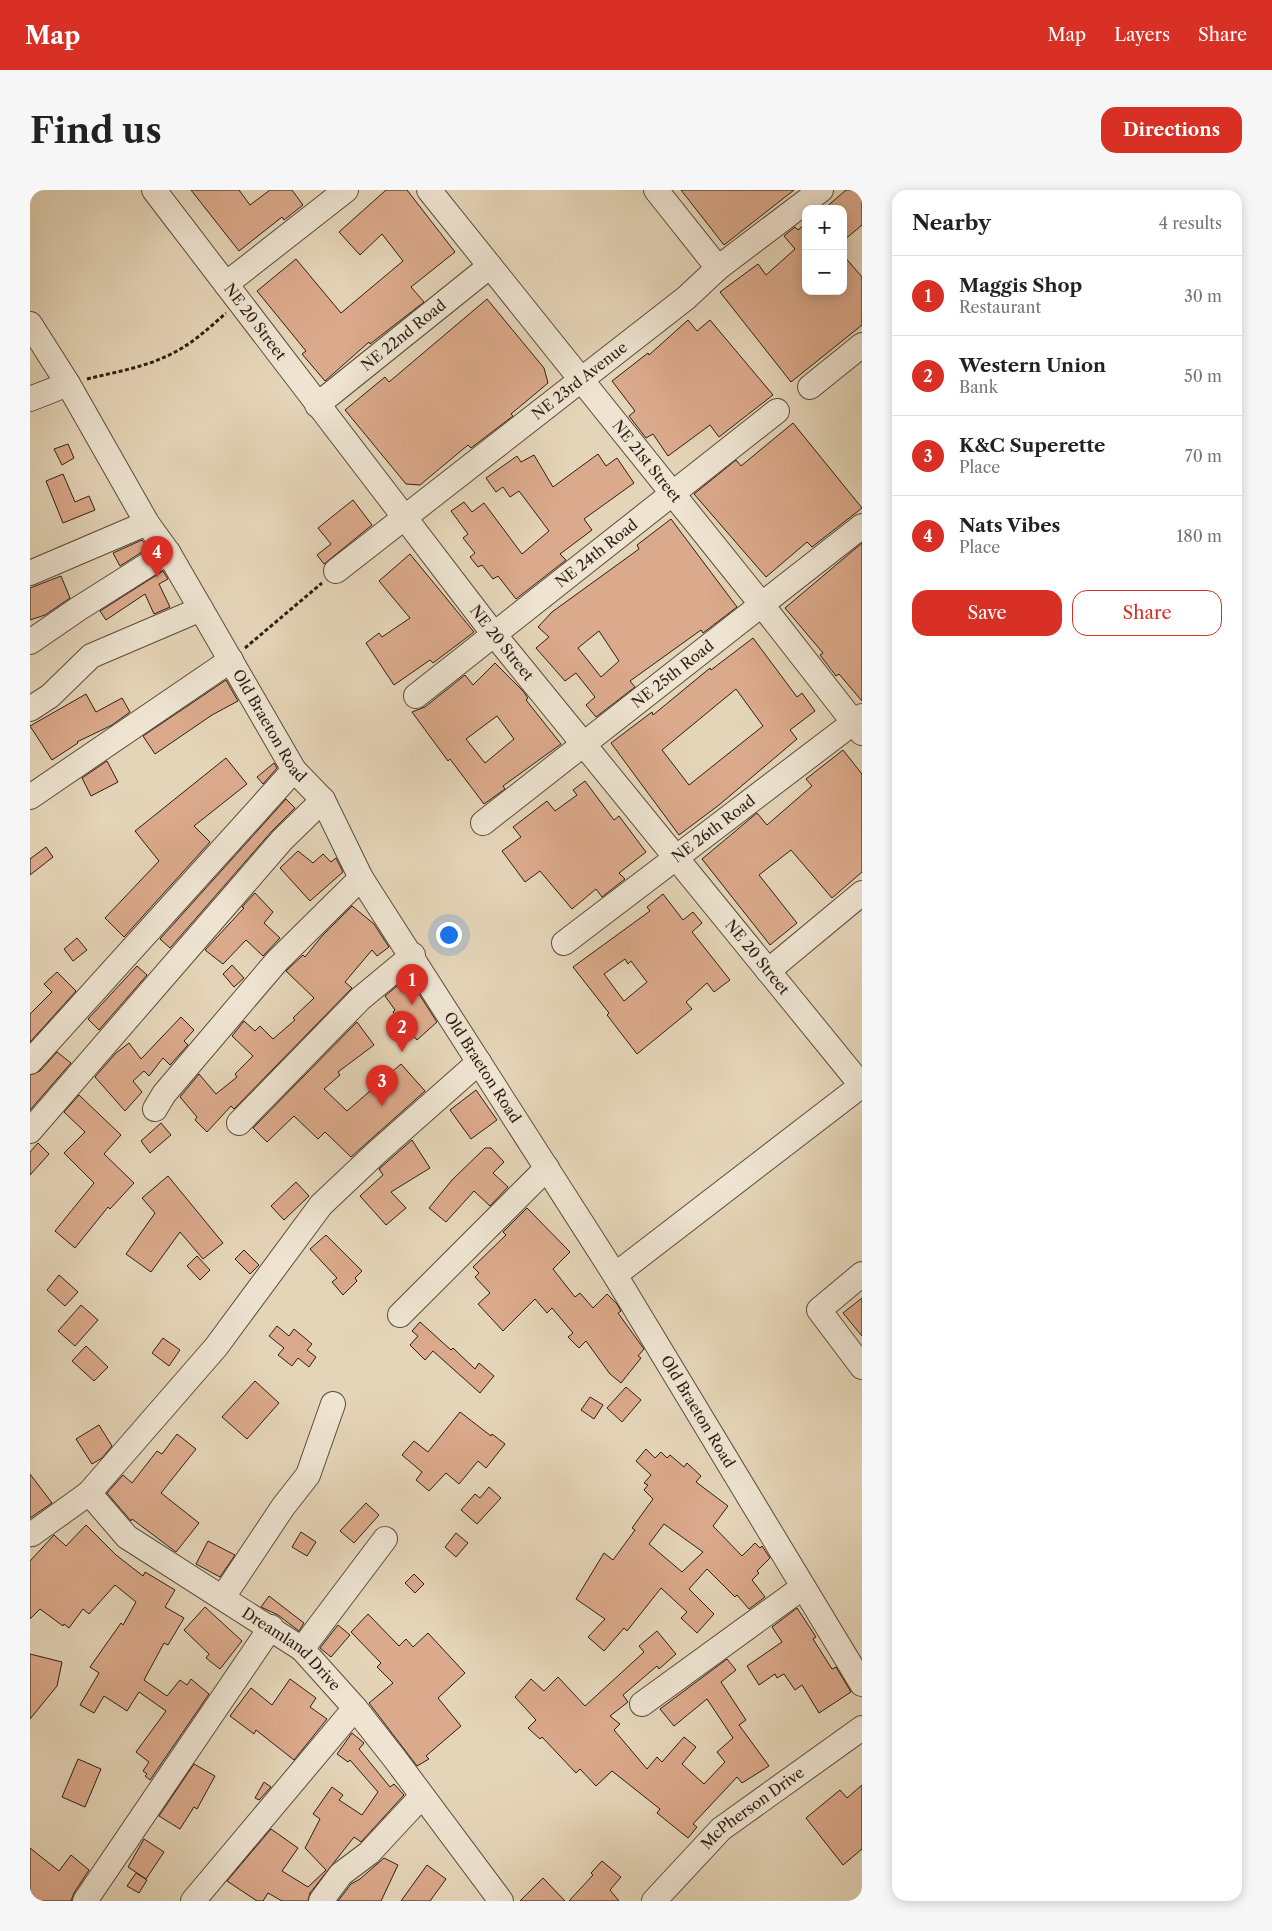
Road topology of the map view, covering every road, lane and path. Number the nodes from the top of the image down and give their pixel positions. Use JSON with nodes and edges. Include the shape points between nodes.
{"nodes":[{"id":1,"x":154,"y":190,"type":"edge"},
{"id":2,"x":346,"y":190,"type":"edge"},
{"id":3,"x":429,"y":190,"type":"edge"},
{"id":4,"x":656,"y":190,"type":"edge"},
{"id":5,"x":821,"y":190,"type":"edge"},
{"id":6,"x":490,"y":266,"type":"junction"},
{"id":7,"x":718,"y":268,"type":"junction"},
{"id":8,"x":233,"y":292,"type":"junction"},
{"id":9,"x":30,"y":324,"type":"edge"},
{"id":10,"x":862,"y":344,"type":"edge"},
{"id":11,"x":580,"y":380,"type":"junction"},
{"id":12,"x":68,"y":384,"type":"junction"},
{"id":13,"x":810,"y":388,"type":"dead end"},
{"id":14,"x":30,"y":399,"type":"edge"},
{"id":15,"x":317,"y":405,"type":"junction"},
{"id":16,"x":777,"y":411,"type":"dead end"},
{"id":17,"x":673,"y":493,"type":"junction"},
{"id":18,"x":405,"y":516,"type":"junction"},
{"id":19,"x":147,"y":523,"type":"junction"},
{"id":20,"x":862,"y":526,"type":"edge"},
{"id":21,"x":168,"y":552,"type":"junction"},
{"id":22,"x":336,"y":571,"type":"joint"},
{"id":23,"x":30,"y":573,"type":"edge"},
{"id":24,"x":762,"y":605,"type":"junction"},
{"id":25,"x":201,"y":609,"type":"junction"},
{"id":26,"x":493,"y":633,"type":"junction"},
{"id":27,"x":30,"y":642,"type":"edge"},
{"id":28,"x":231,"y":660,"type":"junction"},
{"id":29,"x":416,"y":696,"type":"dead end"},
{"id":30,"x":30,"y":708,"type":"edge"},
{"id":31,"x":859,"y":724,"type":"edge"},
{"id":32,"x":584,"y":746,"type":"junction"},
{"id":33,"x":294,"y":770,"type":"junction"},
{"id":34,"x":30,"y":796,"type":"edge"},
{"id":35,"x":323,"y":800,"type":"junction"},
{"id":36,"x":483,"y":823,"type":"dead end"},
{"id":37,"x":674,"y":858,"type":"junction"},
{"id":38,"x":361,"y":878,"type":"junction"},
{"id":39,"x":862,"y":893,"type":"edge"},
{"id":40,"x":564,"y":942,"type":"dead end"},
{"id":41,"x":412,"y":955,"type":"junction"},
{"id":42,"x":768,"y":971,"type":"junction"},
{"id":43,"x":30,"y":1062,"type":"edge"},
{"id":44,"x":479,"y":1062,"type":"junction"},
{"id":45,"x":862,"y":1086,"type":"edge"},
{"id":46,"x":154,"y":1109,"type":"dead end"},
{"id":47,"x":239,"y":1123,"type":"dead end"},
{"id":48,"x":30,"y":1131,"type":"edge"},
{"id":49,"x":547,"y":1168,"type":"junction"},
{"id":50,"x":862,"y":1274,"type":"edge"},
{"id":51,"x":615,"y":1275,"type":"junction"},
{"id":52,"x":400,"y":1315,"type":"dead end"},
{"id":53,"x":862,"y":1367,"type":"edge"},
{"id":54,"x":333,"y":1404,"type":"dead end"},
{"id":55,"x":89,"y":1493,"type":"junction"},
{"id":56,"x":31,"y":1534,"type":"edge"},
{"id":57,"x":385,"y":1539,"type":"dead end"},
{"id":58,"x":804,"y":1586,"type":"junction"},
{"id":59,"x":223,"y":1597,"type":"junction"},
{"id":60,"x":271,"y":1627,"type":"junction"},
{"id":61,"x":302,"y":1649,"type":"junction"},
{"id":62,"x":862,"y":1684,"type":"edge"},
{"id":63,"x":642,"y":1704,"type":"dead end"},
{"id":64,"x":355,"y":1708,"type":"junction"},
{"id":65,"x":862,"y":1728,"type":"edge"},
{"id":66,"x":422,"y":1796,"type":"junction"},
{"id":67,"x":85,"y":1901,"type":"edge"},
{"id":68,"x":193,"y":1901,"type":"edge"},
{"id":69,"x":321,"y":1901,"type":"edge"},
{"id":70,"x":501,"y":1901,"type":"edge"},
{"id":71,"x":654,"y":1901,"type":"edge"}],
"edges":[{"from":1,"to":8,"type":"street","name":"NE 20 Street"},
{"from":2,"to":8,"type":"street"},
{"from":3,"to":6,"type":"street","name":"NE 21st Street"},
{"from":4,"to":7,"type":"street"},
{"from":5,"to":7,"type":"street","name":"NE 23rd Avenue"},
{"from":6,"to":11,"type":"street","name":"NE 21st Street"},
{"from":6,"to":15,"type":"street","name":"NE 22nd Road"},
{"from":7,"to":11,"type":"street","name":"NE 23rd Avenue","via":[[686,298]]},
{"from":8,"to":12,"type":"path","via":[[199,337],[172,354]]},
{"from":8,"to":15,"type":"street","name":"NE 20 Street"},
{"from":9,"to":12,"type":"street","name":"Old Braeton Road"},
{"from":10,"to":13,"type":"street"},
{"from":11,"to":17,"type":"street","name":"NE 21st Street"},
{"from":11,"to":18,"type":"street","name":"NE 23rd Avenue"},
{"from":12,"to":14,"type":"street"},
{"from":12,"to":19,"type":"street","name":"Old Braeton Road"},
{"from":15,"to":18,"type":"street","name":"NE 20 Street"},
{"from":16,"to":17,"type":"street","name":"NE 24th Road"},
{"from":17,"to":24,"type":"street","name":"NE 21st Street"},
{"from":17,"to":26,"type":"street","name":"NE 24th Road"},
{"from":18,"to":22,"type":"street","name":"NE 23rd Avenue"},
{"from":18,"to":26,"type":"street","name":"NE 20 Street"},
{"from":19,"to":21,"type":"street","name":"Old Braeton Road"},
{"from":19,"to":23,"type":"street"},
{"from":20,"to":24,"type":"street","name":"NE 25th Road"},
{"from":21,"to":25,"type":"street","name":"Old Braeton Road"},
{"from":21,"to":27,"type":"street"},
{"from":22,"to":28,"type":"path"},
{"from":24,"to":31,"type":"street","name":"NE 21st Street"},
{"from":24,"to":32,"type":"street","name":"NE 25th Road"},
{"from":25,"to":28,"type":"street","name":"Old Braeton Road"},
{"from":25,"to":30,"type":"street","via":[[91,656],[50,696]]},
{"from":26,"to":29,"type":"street","name":"NE 24th Road"},
{"from":26,"to":32,"type":"street","name":"NE 20 Street"},
{"from":28,"to":33,"type":"street","name":"Old Braeton Road"},
{"from":28,"to":34,"type":"street"},
{"from":31,"to":37,"type":"street","name":"NE 26th Road"},
{"from":32,"to":36,"type":"street","name":"NE 25th Road"},
{"from":32,"to":37,"type":"street","name":"NE 20 Street"},
{"from":33,"to":35,"type":"street","name":"Old Braeton Road"},
{"from":33,"to":43,"type":"street"},
{"from":35,"to":38,"type":"street","name":"Old Braeton Road"},
{"from":35,"to":48,"type":"street","via":[[282,840]]},
{"from":37,"to":40,"type":"street","name":"NE 26th Road"},
{"from":37,"to":42,"type":"street","name":"NE 20 Street"},
{"from":38,"to":41,"type":"street","name":"Old Braeton Road"},
{"from":38,"to":46,"type":"street","via":[[277,961]]},
{"from":39,"to":42,"type":"street"},
{"from":41,"to":44,"type":"street","name":"Old Braeton Road"},
{"from":41,"to":47,"type":"street","via":[[360,999]]},
{"from":42,"to":45,"type":"street","name":"NE 20 Street"},
{"from":44,"to":49,"type":"street","name":"Old Braeton Road"},
{"from":44,"to":55,"type":"street","via":[[321,1205],[216,1347]]},
{"from":45,"to":51,"type":"street"},
{"from":49,"to":51,"type":"street","name":"Old Braeton Road"},
{"from":49,"to":52,"type":"street"},
{"from":50,"to":53,"type":"street","via":[[819,1310]]},
{"from":51,"to":58,"type":"street","name":"Old Braeton Road"},
{"from":54,"to":59,"type":"street","via":[[308,1475]]},
{"from":55,"to":56,"type":"street"},
{"from":55,"to":59,"type":"street","name":"Dreamland Drive","via":[[127,1537]]},
{"from":57,"to":61,"type":"street"},
{"from":58,"to":62,"type":"street","name":"Old Braeton Road"},
{"from":58,"to":63,"type":"street"},
{"from":59,"to":60,"type":"street","name":"Dreamland Drive"},
{"from":60,"to":61,"type":"street","name":"Dreamland Drive"},
{"from":60,"to":67,"type":"street"},
{"from":61,"to":64,"type":"street","name":"Dreamland Drive"},
{"from":64,"to":66,"type":"street","name":"Dreamland Drive"},
{"from":64,"to":68,"type":"street"},
{"from":65,"to":71,"type":"street","name":"McPherson Drive","via":[[721,1829]]},
{"from":66,"to":69,"type":"street","via":[[369,1853],[341,1874]]},
{"from":66,"to":70,"type":"street","name":"Dreamland Drive"}]}
